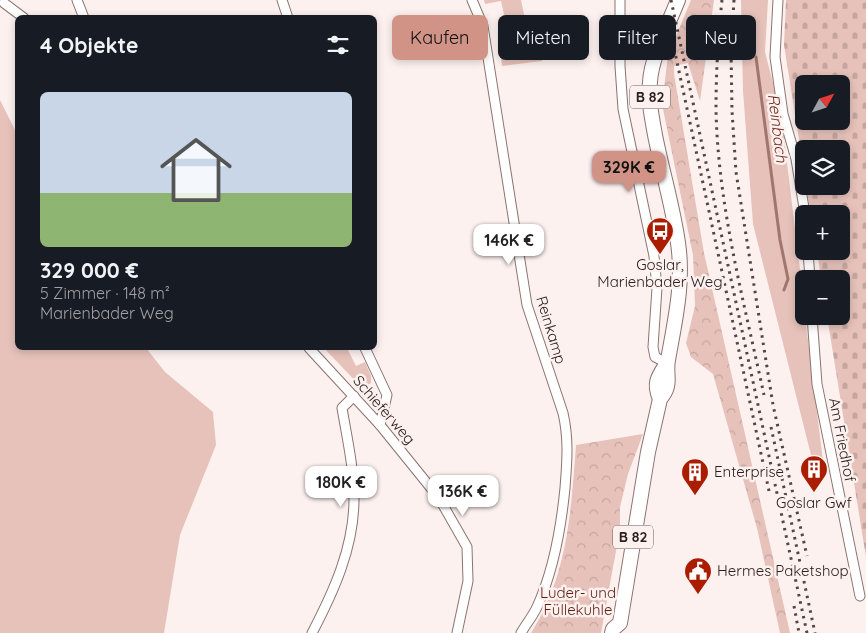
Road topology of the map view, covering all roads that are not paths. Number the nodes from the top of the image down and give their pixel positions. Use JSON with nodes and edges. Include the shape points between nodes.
{"nodes":[{"id":1,"x":77,"y":0,"type":"edge"},
{"id":2,"x":282,"y":0,"type":"edge"},
{"id":3,"x":472,"y":0,"type":"edge"},
{"id":4,"x":620,"y":0,"type":"edge"},
{"id":5,"x":678,"y":0,"type":"edge"},
{"id":6,"x":778,"y":0,"type":"edge"},
{"id":7,"x":4,"y":3,"type":"dead end"},
{"id":8,"x":20,"y":15,"type":"edge"},
{"id":9,"x":83,"y":15,"type":"edge"},
{"id":10,"x":287,"y":15,"type":"edge"},
{"id":11,"x":804,"y":205,"type":"edge"},
{"id":12,"x":813,"y":325,"type":"edge"},
{"id":13,"x":311,"y":350,"type":"edge"},
{"id":14,"x":366,"y":350,"type":"edge"},
{"id":15,"x":667,"y":363,"type":"junction"},
{"id":16,"x":354,"y":396,"type":"junction"},
{"id":17,"x":380,"y":425,"type":"junction"},
{"id":18,"x":860,"y":596,"type":"dead end"},
{"id":19,"x":619,"y":630,"type":"edge"},
{"id":20,"x":312,"y":633,"type":"edge"},
{"id":21,"x":456,"y":633,"type":"edge"},
{"id":22,"x":521,"y":633,"type":"edge"}],
"edges":[{"from":1,"to":9,"type":"street"},
{"from":2,"to":10,"type":"street"},
{"from":3,"to":22,"type":"street","name":"Reinkamp","via":[[483,26],[527,305],[567,430],[561,526],[550,572],[537,607]]},
{"from":4,"to":15,"type":"street","via":[[624,109],[654,256],[657,288],[653,347],[655,357]]},
{"from":5,"to":15,"type":"main road","number":"B 82","via":[[650,81],[651,113],[678,242],[680,271],[677,315]]},
{"from":6,"to":11,"type":"street","via":[[776,57],[783,114],[796,159]]},
{"from":7,"to":8,"type":"street"},
{"from":12,"to":18,"type":"street","name":"Am Friedhof","via":[[817,384]]},
{"from":13,"to":16,"type":"street","name":"Schieferweg"},
{"from":14,"to":17,"type":"street","via":[[388,395]]},
{"from":15,"to":19,"type":"main road","number":"B 82","via":[[656,384],[660,399],[648,452]]},
{"from":16,"to":17,"type":"street","name":"Schieferweg"},
{"from":16,"to":20,"type":"street","via":[[342,408],[352,464],[354,500],[350,533],[330,599]]},
{"from":17,"to":21,"type":"street","name":"Schieferweg","via":[[439,498],[467,547],[468,580]]}]}
